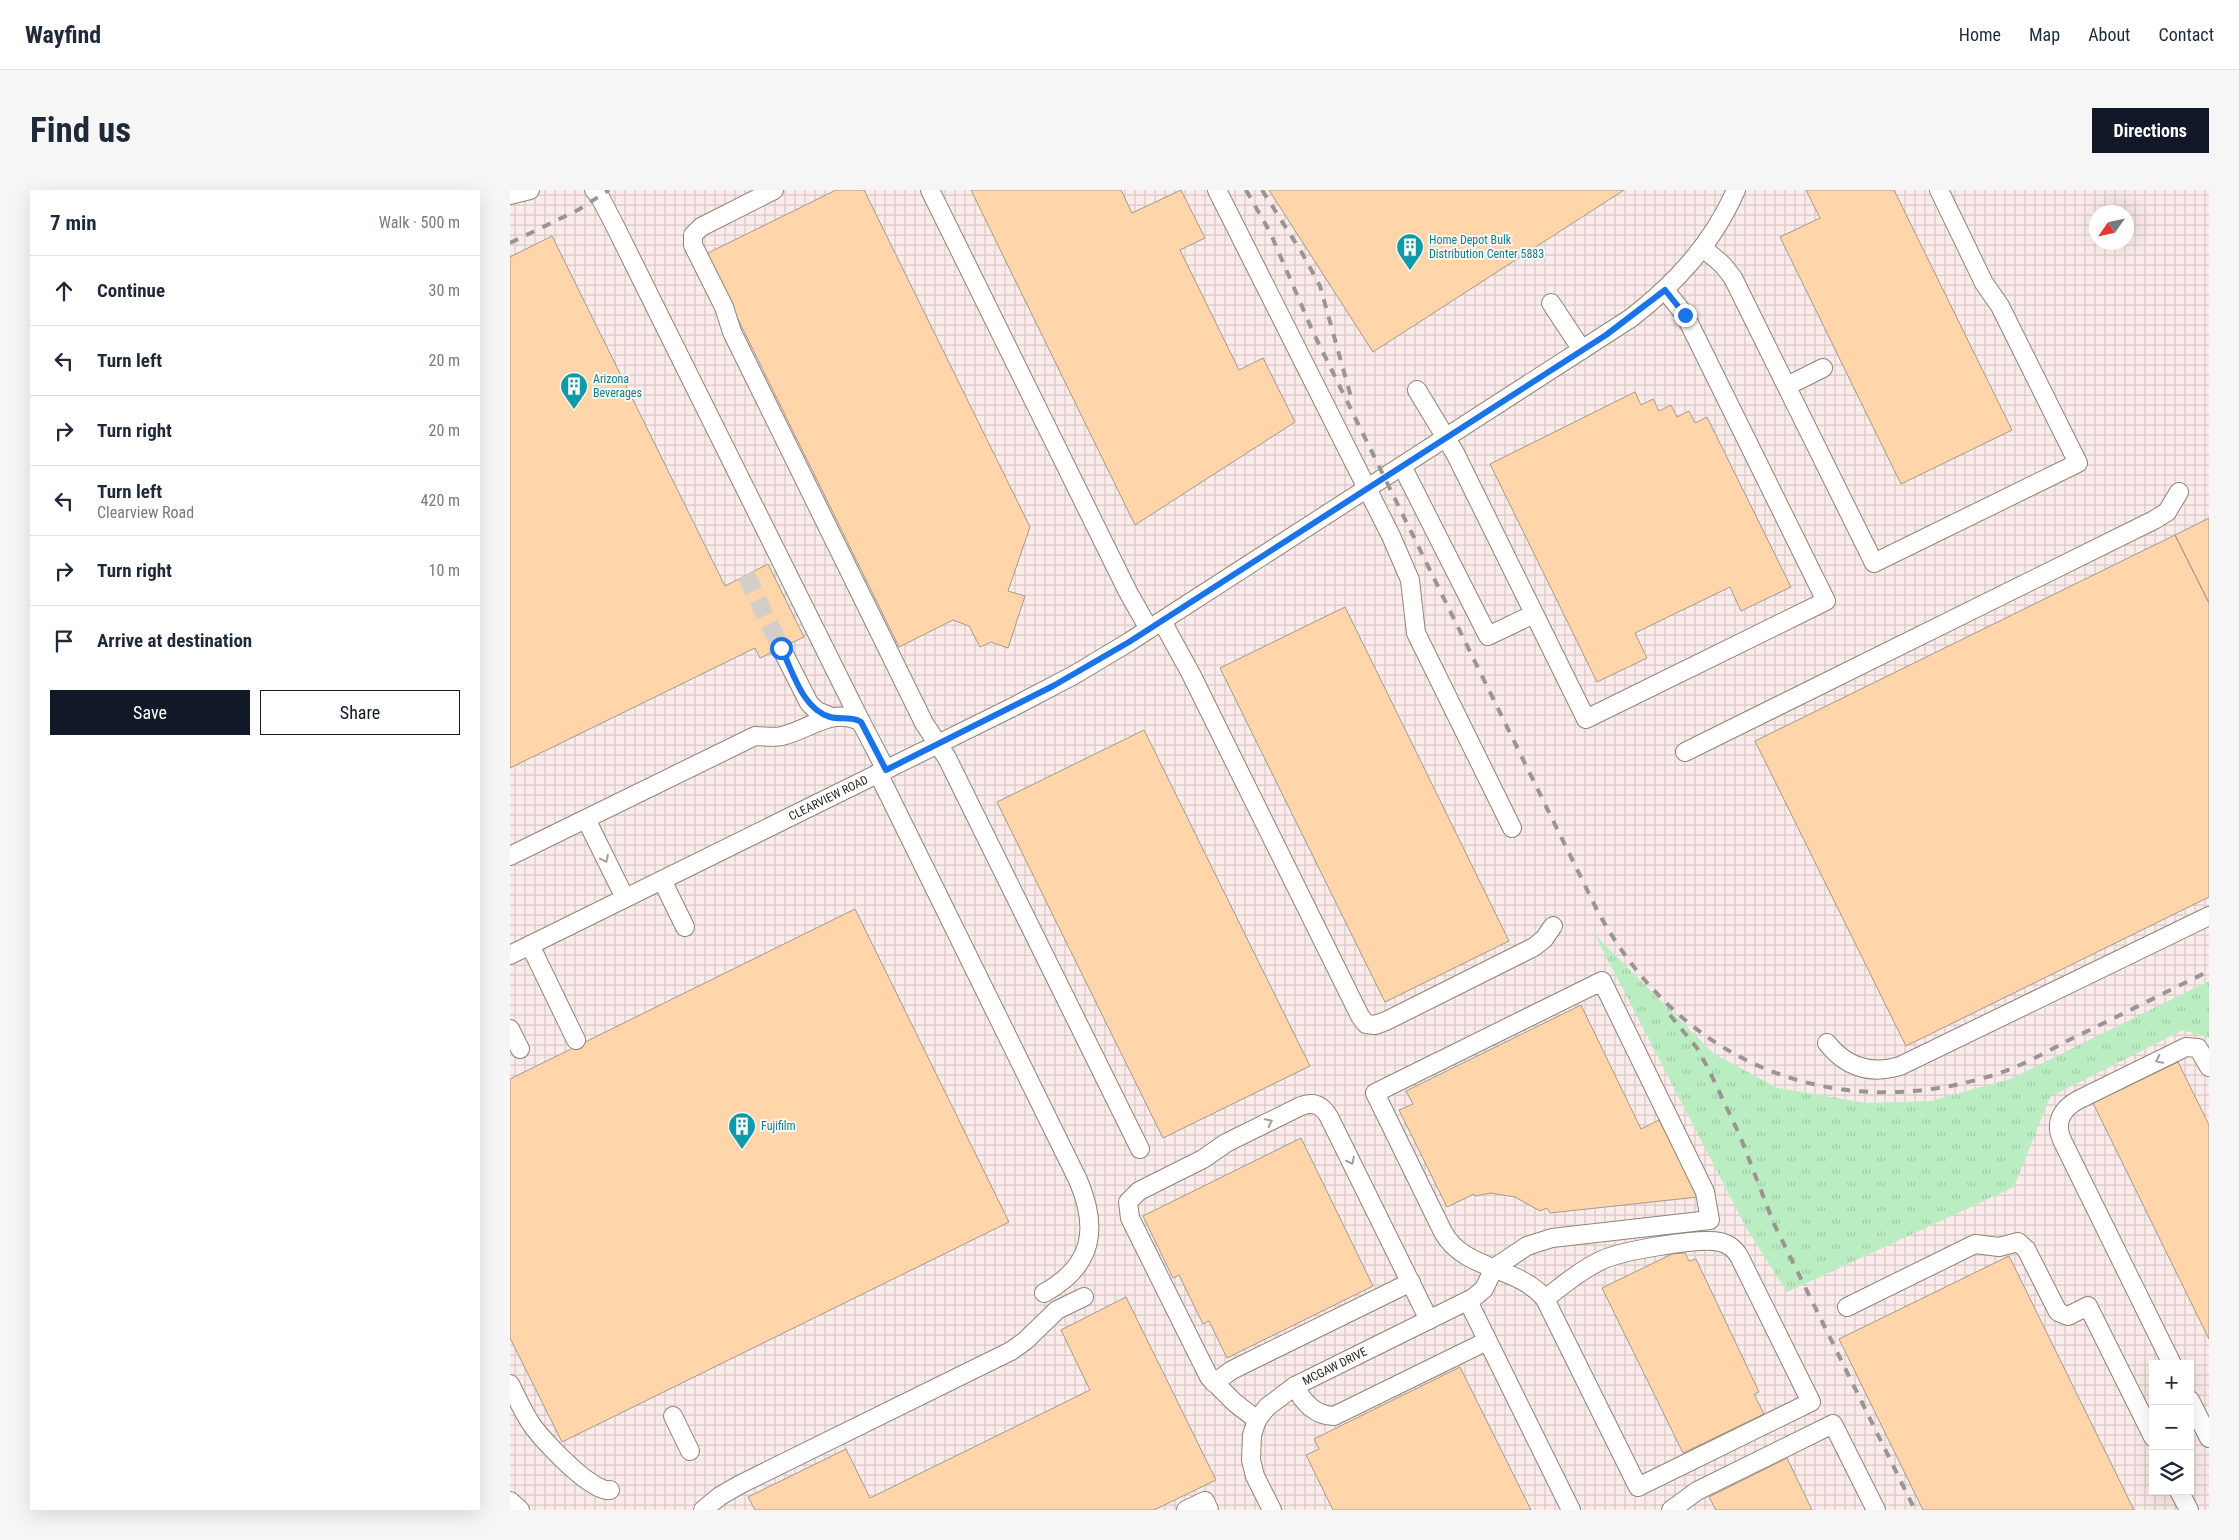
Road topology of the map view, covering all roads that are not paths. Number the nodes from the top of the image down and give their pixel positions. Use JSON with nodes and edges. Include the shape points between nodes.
{"nodes":[{"id":1,"x":530,"y":190,"type":"edge"},
{"id":2,"x":594,"y":190,"type":"edge"},
{"id":3,"x":774,"y":190,"type":"edge"},
{"id":4,"x":930,"y":190,"type":"edge"},
{"id":5,"x":1217,"y":190,"type":"edge"},
{"id":6,"x":1736,"y":190,"type":"edge"},
{"id":7,"x":1939,"y":190,"type":"edge"},
{"id":8,"x":510,"y":195,"type":"edge"},
{"id":9,"x":1702,"y":248,"type":"junction"},
{"id":10,"x":1665,"y":290,"type":"junction"},
{"id":11,"x":1551,"y":303,"type":"dead end"},
{"id":12,"x":1582,"y":350,"type":"junction"},
{"id":13,"x":1823,"y":368,"type":"dead end"},
{"id":14,"x":1787,"y":386,"type":"junction"},
{"id":15,"x":1417,"y":390,"type":"dead end"},
{"id":16,"x":1447,"y":437,"type":"junction"},
{"id":17,"x":1402,"y":466,"type":"junction"},
{"id":18,"x":1366,"y":489,"type":"junction"},
{"id":19,"x":2179,"y":492,"type":"dead end"},
{"id":20,"x":1534,"y":614,"type":"junction"},
{"id":21,"x":1156,"y":625,"type":"junction"},
{"id":22,"x":781,"y":648,"type":"tunnel mouth"},
{"id":23,"x":832,"y":718,"type":"junction"},
{"id":24,"x":861,"y":722,"type":"junction"},
{"id":25,"x":938,"y":744,"type":"junction"},
{"id":26,"x":1685,"y":752,"type":"dead end"},
{"id":27,"x":882,"y":772,"type":"junction"},
{"id":28,"x":586,"y":819,"type":"junction"},
{"id":29,"x":1512,"y":828,"type":"dead end"},
{"id":30,"x":510,"y":856,"type":"edge"},
{"id":31,"x":662,"y":880,"type":"junction"},
{"id":32,"x":625,"y":898,"type":"junction"},
{"id":33,"x":2209,"y":916,"type":"edge"},
{"id":34,"x":1553,"y":926,"type":"dead end"},
{"id":35,"x":685,"y":927,"type":"dead end"},
{"id":36,"x":530,"y":945,"type":"junction"},
{"id":37,"x":510,"y":955,"type":"edge"},
{"id":38,"x":510,"y":1030,"type":"edge"},
{"id":39,"x":576,"y":1040,"type":"dead end"},
{"id":40,"x":1827,"y":1043,"type":"dead end"},
{"id":41,"x":520,"y":1048,"type":"dead end"},
{"id":42,"x":2206,"y":1060,"type":"edge"},
{"id":43,"x":1140,"y":1150,"type":"dead end"},
{"id":44,"x":1494,"y":1268,"type":"junction"},
{"id":45,"x":1410,"y":1282,"type":"junction"},
{"id":46,"x":1044,"y":1293,"type":"dead end"},
{"id":47,"x":1084,"y":1296,"type":"dead end"},
{"id":48,"x":1545,"y":1299,"type":"junction"},
{"id":49,"x":1468,"y":1301,"type":"junction"},
{"id":50,"x":1846,"y":1307,"type":"dead end"},
{"id":51,"x":1429,"y":1320,"type":"junction"},
{"id":52,"x":1487,"y":1341,"type":"junction"},
{"id":53,"x":2170,"y":1360,"type":"edge"},
{"id":54,"x":1214,"y":1383,"type":"junction"},
{"id":55,"x":510,"y":1384,"type":"edge"},
{"id":56,"x":1295,"y":1386,"type":"junction"},
{"id":57,"x":2192,"y":1405,"type":"edge"},
{"id":58,"x":673,"y":1416,"type":"dead end"},
{"id":59,"x":1257,"y":1420,"type":"junction"},
{"id":60,"x":2149,"y":1429,"type":"edge"},
{"id":61,"x":2209,"y":1438,"type":"edge"},
{"id":62,"x":690,"y":1451,"type":"dead end"},
{"id":63,"x":610,"y":1490,"type":"dead end"},
{"id":64,"x":2181,"y":1495,"type":"edge"},
{"id":65,"x":510,"y":1501,"type":"edge"},
{"id":66,"x":725,"y":1503,"type":"edge"},
{"id":67,"x":520,"y":1510,"type":"edge"},
{"id":68,"x":703,"y":1510,"type":"edge"},
{"id":69,"x":1186,"y":1510,"type":"edge"},
{"id":70,"x":1209,"y":1510,"type":"edge"},
{"id":71,"x":1272,"y":1510,"type":"edge"},
{"id":72,"x":1570,"y":1510,"type":"edge"},
{"id":73,"x":1671,"y":1510,"type":"edge"},
{"id":74,"x":1876,"y":1510,"type":"edge"},
{"id":75,"x":2189,"y":1510,"type":"edge"}],
"edges":[{"from":1,"to":8,"type":"street"},
{"from":2,"to":24,"type":"street","via":[[620,235]]},
{"from":3,"to":25,"type":"street","via":[[700,227],[693,235],[693,245],[924,723]]},
{"from":4,"to":21,"type":"street","via":[[1124,584]]},
{"from":5,"to":18,"type":"street"},
{"from":6,"to":9,"type":"street","name":"CLEARVIEW ROAD"},
{"from":7,"to":14,"type":"street","via":[[2078,463],[1874,563]]},
{"from":9,"to":10,"type":"street","name":"CLEARVIEW ROAD"},
{"from":9,"to":14,"type":"street","via":[[1734,278]]},
{"from":10,"to":12,"type":"street","name":"CLEARVIEW ROAD","via":[[1631,318]]},
{"from":10,"to":20,"type":"street","via":[[1685,315],[1826,601],[1586,719]]},
{"from":11,"to":12,"type":"street"},
{"from":12,"to":16,"type":"street","name":"CLEARVIEW ROAD"},
{"from":13,"to":14,"type":"street"},
{"from":15,"to":16,"type":"street"},
{"from":16,"to":17,"type":"street","name":"CLEARVIEW ROAD"},
{"from":16,"to":20,"type":"street"},
{"from":17,"to":18,"type":"street","name":"CLEARVIEW ROAD"},
{"from":17,"to":20,"type":"street","via":[[1488,636]]},
{"from":18,"to":21,"type":"street","name":"CLEARVIEW ROAD"},
{"from":18,"to":29,"type":"street","via":[[1410,580],[1416,633]]},
{"from":19,"to":26,"type":"street","via":[[2167,512],[2154,520]]},
{"from":21,"to":25,"type":"street","name":"CLEARVIEW ROAD","via":[[1060,683]]},
{"from":21,"to":34,"type":"street","via":[[1192,674],[1366,1024],[1386,1022],[1534,947]]},
{"from":22,"to":23,"type":"street","via":[[809,703]]},
{"from":23,"to":24,"type":"street"},
{"from":23,"to":28,"type":"street","via":[[784,736],[755,736]]},
{"from":24,"to":27,"type":"street"},
{"from":25,"to":27,"type":"street","name":"CLEARVIEW ROAD"},
{"from":25,"to":43,"type":"street"},
{"from":27,"to":31,"type":"street","name":"CLEARVIEW ROAD"},
{"from":27,"to":46,"type":"street","via":[[1087,1203],[1091,1226],[1085,1254],[1068,1276]]},
{"from":28,"to":30,"type":"street"},
{"from":28,"to":32,"type":"street","one_way":true},
{"from":31,"to":32,"type":"street","name":"CLEARVIEW ROAD"},
{"from":31,"to":35,"type":"street"},
{"from":32,"to":36,"type":"street","name":"CLEARVIEW ROAD"},
{"from":33,"to":40,"type":"street","via":[[1900,1066],[1876,1070],[1852,1065]]},
{"from":36,"to":37,"type":"street","name":"CLEARVIEW ROAD"},
{"from":36,"to":39,"type":"street"},
{"from":38,"to":41,"type":"street"},
{"from":42,"to":53,"type":"street","one_way":true,"via":[[2194,1046],[2182,1049],[2078,1100],[2063,1112],[2059,1123],[2062,1140]]},
{"from":44,"to":44,"type":"street","via":[[1468,1257],[1449,1242],[1374,1093],[1602,981],[1705,1192],[1710,1220],[1552,1238],[1527,1246]]},
{"from":44,"to":48,"type":"street","via":[[1528,1285]]},
{"from":44,"to":49,"type":"street","name":"MCGAW DRIVE","via":[[1484,1289]]},
{"from":45,"to":51,"type":"street"},
{"from":45,"to":54,"type":"street","via":[[1232,1370]]},
{"from":54,"to":45,"type":"street","one_way":true,"via":[[1201,1363],[1130,1218],[1128,1202],[1139,1190],[1203,1159],[1226,1143],[1304,1105],[1320,1106],[1329,1117]]},
{"from":47,"to":66,"type":"street","via":[[1056,1310],[1011,1351]]},
{"from":48,"to":48,"type":"street","via":[[1638,1487],[1811,1402],[1738,1254],[1720,1242],[1621,1252],[1586,1269]]},
{"from":49,"to":51,"type":"street","name":"MCGAW DRIVE"},
{"from":49,"to":52,"type":"street"},
{"from":50,"to":60,"type":"street","via":[[1975,1244],[1999,1247],[2018,1242],[2026,1248],[2058,1312],[2068,1316],[2088,1306]]},
{"from":51,"to":56,"type":"street","name":"MCGAW DRIVE"},
{"from":52,"to":56,"type":"street","via":[[1334,1416],[1308,1406]]},
{"from":52,"to":72,"type":"street"},
{"from":54,"to":59,"type":"street"},
{"from":55,"to":63,"type":"street","via":[[527,1418],[545,1443],[597,1488]]},
{"from":56,"to":59,"type":"street","name":"MCGAW DRIVE","via":[[1272,1401]]},
{"from":57,"to":61,"type":"street"},
{"from":58,"to":62,"type":"street"},
{"from":59,"to":71,"type":"street","name":"MCGAW DRIVE","via":[[1252,1435],[1251,1460],[1255,1476]]},
{"from":64,"to":75,"type":"street"},
{"from":65,"to":67,"type":"street"},
{"from":66,"to":68,"type":"street"},
{"from":69,"to":70,"type":"street","via":[[1205,1501]]},
{"from":73,"to":74,"type":"street","via":[[1697,1491],[1833,1424]]}]}
